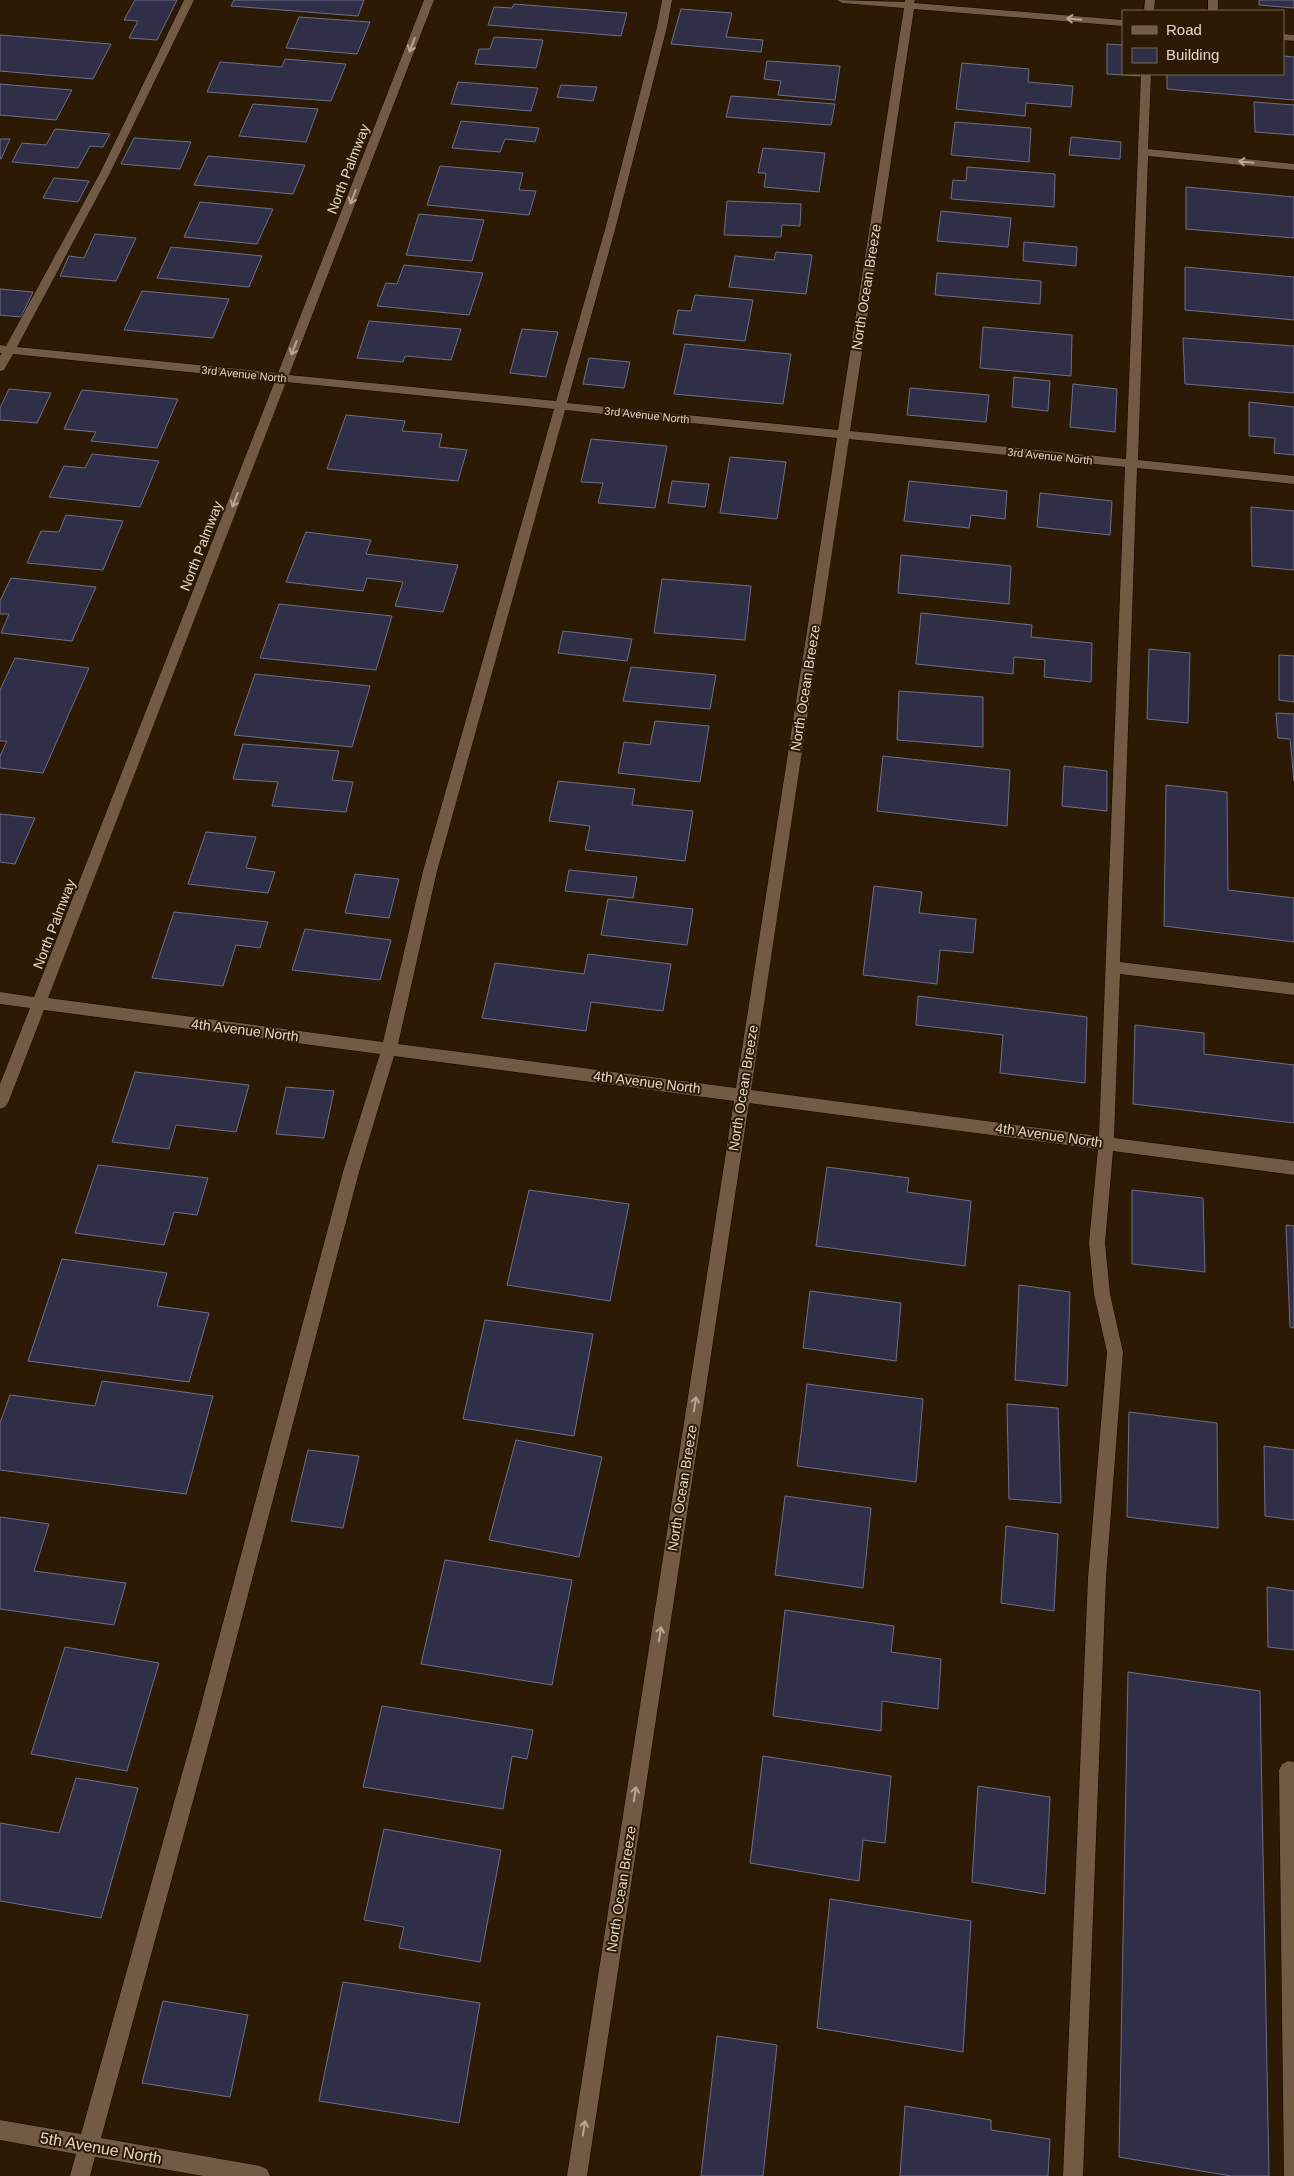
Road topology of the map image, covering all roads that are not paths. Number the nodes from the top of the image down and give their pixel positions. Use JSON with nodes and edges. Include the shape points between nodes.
{"nodes":[{"id":1,"x":189,"y":0,"type":"edge"},
{"id":2,"x":430,"y":0,"type":"edge"},
{"id":3,"x":667,"y":0,"type":"edge"},
{"id":4,"x":842,"y":0,"type":"edge"},
{"id":5,"x":910,"y":3,"type":"edge"},
{"id":6,"x":1122,"y":23,"type":"edge"},
{"id":7,"x":1146,"y":75,"type":"edge"},
{"id":8,"x":1144,"y":152,"type":"junction"},
{"id":9,"x":1294,"y":167,"type":"edge"},
{"id":10,"x":4,"y":350,"type":"edge"},
{"id":11,"x":0,"y":367,"type":"edge"},
{"id":12,"x":282,"y":378,"type":"junction"},
{"id":13,"x":561,"y":407,"type":"junction"},
{"id":14,"x":843,"y":436,"type":"junction"},
{"id":15,"x":1133,"y":464,"type":"junction"},
{"id":16,"x":1294,"y":480,"type":"edge"},
{"id":17,"x":1113,"y":967,"type":"junction"},
{"id":18,"x":1294,"y":989,"type":"edge"},
{"id":19,"x":0,"y":998,"type":"edge"},
{"id":20,"x":39,"y":1004,"type":"junction"},
{"id":21,"x":390,"y":1049,"type":"junction"},
{"id":22,"x":743,"y":1094,"type":"junction"},
{"id":23,"x":0,"y":1103,"type":"edge"},
{"id":24,"x":1106,"y":1143,"type":"junction"},
{"id":25,"x":1294,"y":1168,"type":"edge"},
{"id":26,"x":1294,"y":1771,"type":"edge"},
{"id":27,"x":0,"y":2130,"type":"edge"},
{"id":28,"x":88,"y":2145,"type":"junction"},
{"id":29,"x":80,"y":2176,"type":"edge"},
{"id":30,"x":260,"y":2176,"type":"edge"},
{"id":31,"x":577,"y":2176,"type":"edge"},
{"id":32,"x":1073,"y":2176,"type":"edge"},
{"id":33,"x":1294,"y":2176,"type":"edge"}],
"edges":[{"from":1,"to":10,"type":"street","via":[[105,173]]},
{"from":2,"to":12,"type":"street","name":"North Palmway","one_way":true},
{"from":3,"to":13,"type":"street","via":[[614,216]]},
{"from":4,"to":5,"type":"street"},
{"from":6,"to":5,"type":"street","one_way":true},
{"from":5,"to":14,"type":"street","name":"North Ocean Breeze"},
{"from":7,"to":8,"type":"street"},
{"from":9,"to":8,"type":"street","one_way":true},
{"from":8,"to":15,"type":"street"},
{"from":10,"to":11,"type":"street"},
{"from":10,"to":12,"type":"street","name":"3rd Avenue North"},
{"from":12,"to":13,"type":"street","name":"3rd Avenue North"},
{"from":12,"to":20,"type":"street","name":"North Palmway","one_way":true},
{"from":13,"to":14,"type":"street","name":"3rd Avenue North"},
{"from":13,"to":21,"type":"street","via":[[430,871]]},
{"from":14,"to":15,"type":"street","name":"3rd Avenue North"},
{"from":14,"to":22,"type":"street","name":"North Ocean Breeze"},
{"from":15,"to":16,"type":"street","name":"3rd Avenue North"},
{"from":15,"to":17,"type":"street"},
{"from":17,"to":18,"type":"street"},
{"from":17,"to":24,"type":"street"},
{"from":19,"to":20,"type":"street","name":"4th Avenue North"},
{"from":20,"to":21,"type":"street","name":"4th Avenue North"},
{"from":20,"to":23,"type":"street","name":"North Palmway"},
{"from":21,"to":22,"type":"street","name":"4th Avenue North"},
{"from":21,"to":28,"type":"street","via":[[351,1172],[208,1715]]},
{"from":22,"to":24,"type":"street","name":"4th Avenue North"},
{"from":31,"to":22,"type":"street","name":"North Ocean Breeze","one_way":true},
{"from":24,"to":25,"type":"street","name":"4th Avenue North"},
{"from":24,"to":32,"type":"street","via":[[1097,1243],[1102,1294],[1114,1352],[1096,1588]]},
{"from":26,"to":33,"type":"street","via":[[1288,1770]]},
{"from":27,"to":28,"type":"street","name":"5th Avenue North"},
{"from":28,"to":29,"type":"street"},
{"from":28,"to":30,"type":"street","name":"5th Avenue North"}]}
